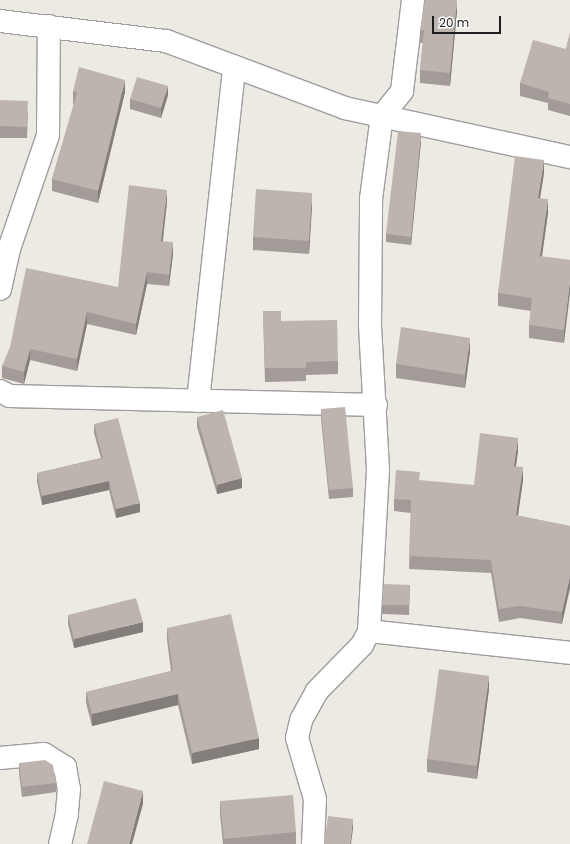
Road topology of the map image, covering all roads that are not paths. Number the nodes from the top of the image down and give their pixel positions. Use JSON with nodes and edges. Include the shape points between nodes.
{"nodes":[{"id":1,"x":413,"y":0,"type":"edge"},
{"id":2,"x":0,"y":21,"type":"edge"},
{"id":3,"x":49,"y":26,"type":"junction"},
{"id":4,"x":234,"y":67,"type":"junction"},
{"id":5,"x":382,"y":116,"type":"junction"},
{"id":6,"x":570,"y":157,"type":"edge"},
{"id":7,"x":0,"y":289,"type":"edge"},
{"id":8,"x":0,"y":392,"type":"edge"},
{"id":9,"x":198,"y":401,"type":"junction"},
{"id":10,"x":376,"y":405,"type":"junction"},
{"id":11,"x":370,"y":631,"type":"junction"},
{"id":12,"x":570,"y":653,"type":"edge"},
{"id":13,"x":0,"y":758,"type":"edge"},
{"id":14,"x":60,"y":844,"type":"edge"},
{"id":15,"x":312,"y":844,"type":"edge"}],
"edges":[{"from":1,"to":5,"type":"street","via":[[402,91]]},
{"from":2,"to":3,"type":"street"},
{"from":3,"to":4,"type":"street","via":[[141,36]]},
{"from":3,"to":7,"type":"street","via":[[48,135],[9,249]]},
{"from":4,"to":5,"type":"street","via":[[345,108]]},
{"from":4,"to":9,"type":"street"},
{"from":5,"to":6,"type":"street"},
{"from":5,"to":10,"type":"street","via":[[371,199],[370,324]]},
{"from":8,"to":9,"type":"street","via":[[10,396]]},
{"from":9,"to":10,"type":"street"},
{"from":10,"to":11,"type":"street","via":[[378,469]]},
{"from":11,"to":12,"type":"street"},
{"from":11,"to":15,"type":"street","via":[[362,645],[317,691],[301,720],[297,738],[315,799]]},
{"from":13,"to":14,"type":"street","via":[[44,754],[65,767],[69,796]]}]}
